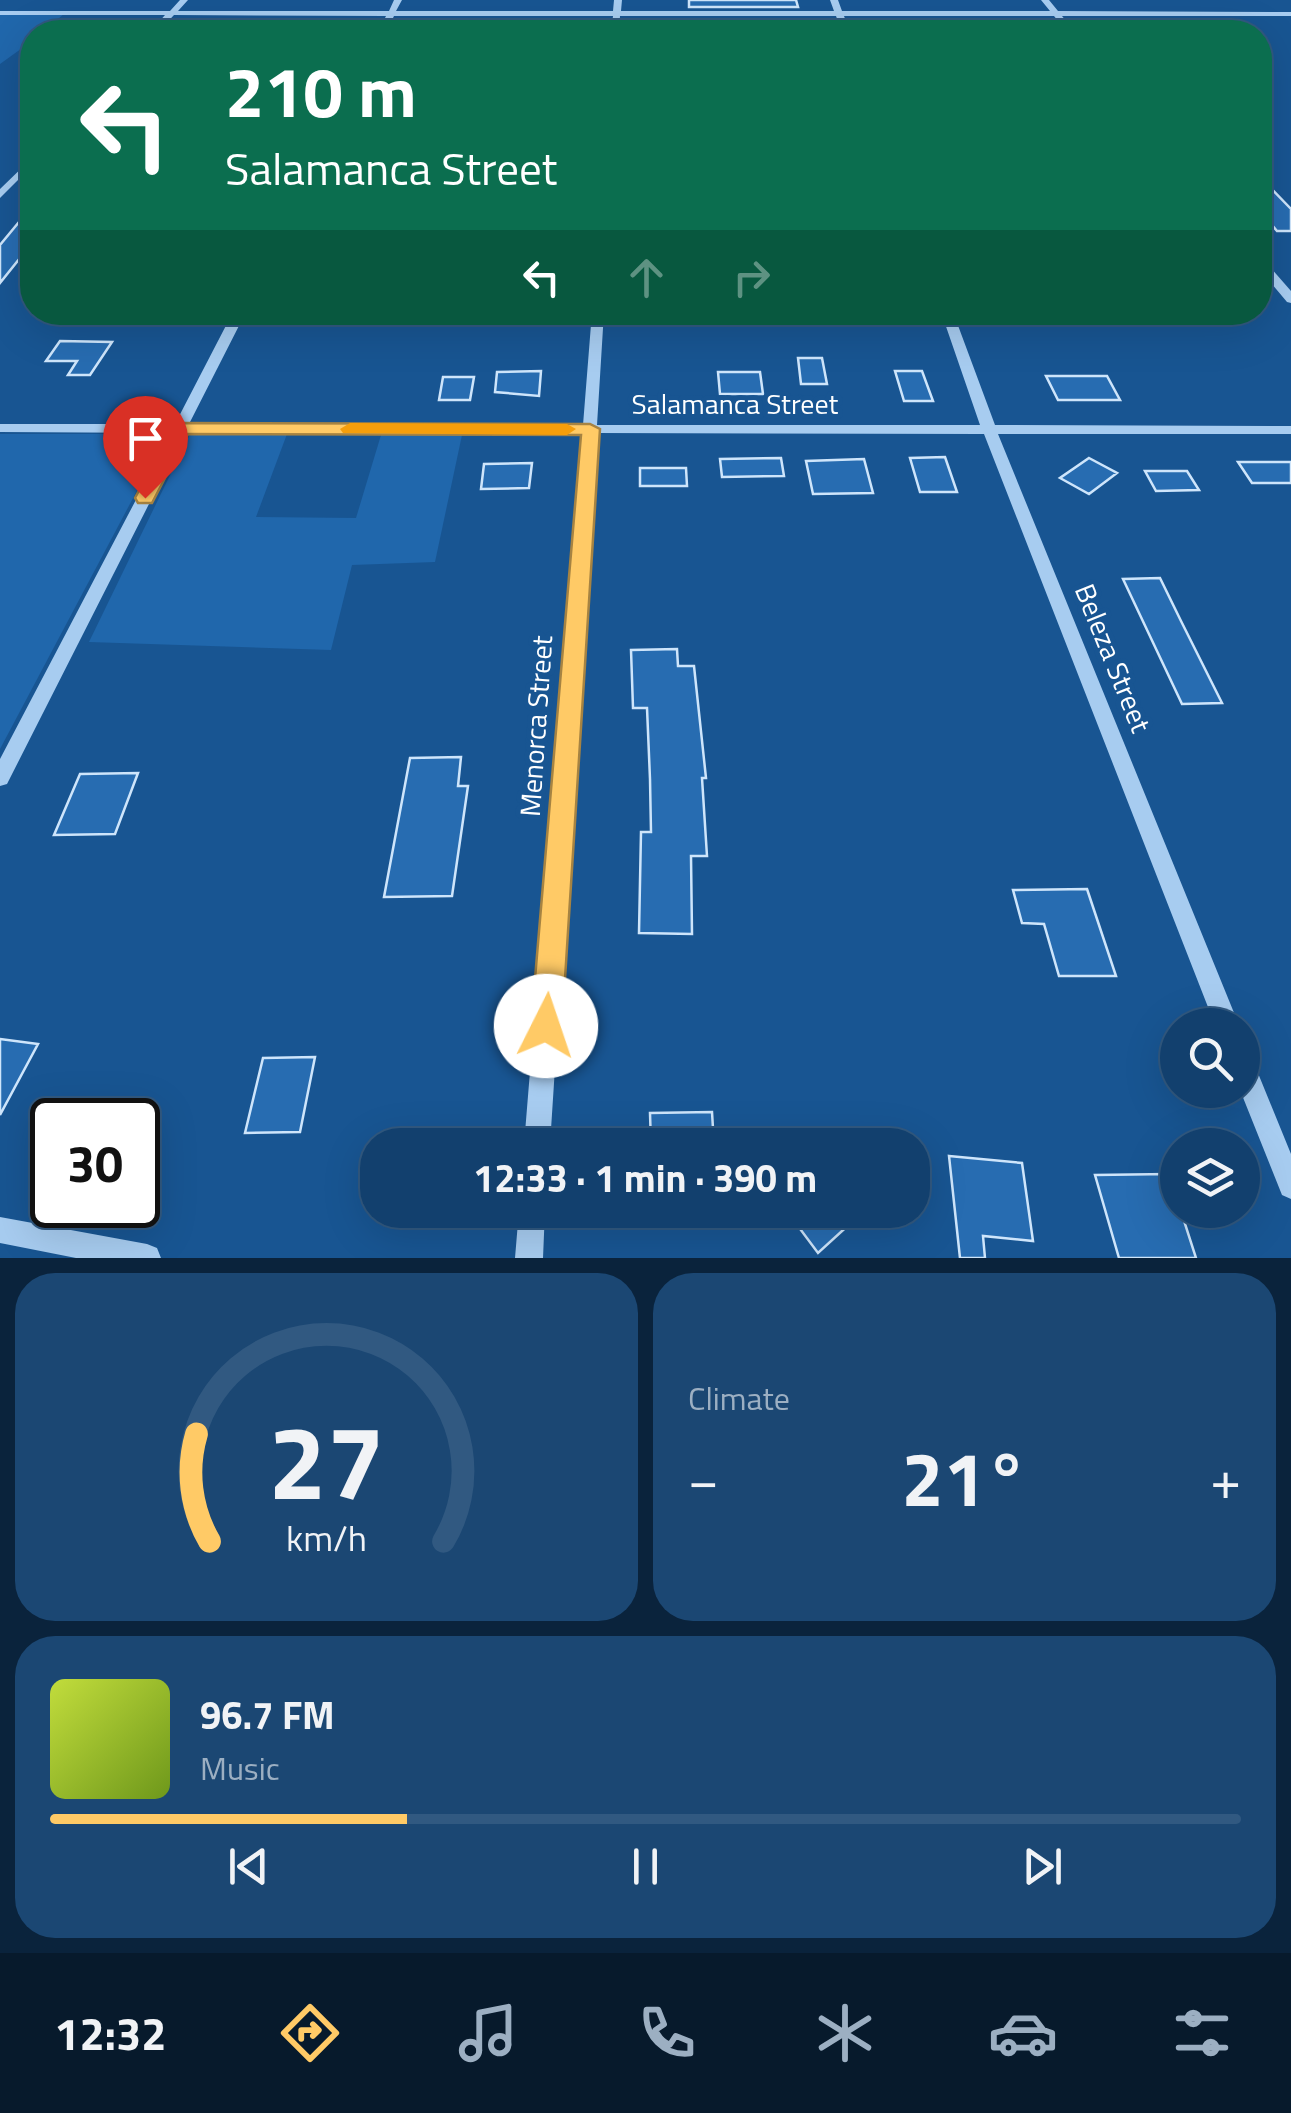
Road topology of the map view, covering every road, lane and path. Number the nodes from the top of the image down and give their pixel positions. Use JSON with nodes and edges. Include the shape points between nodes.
{"nodes":[{"id":1,"x":184,"y":0,"type":"edge"},
{"id":2,"x":398,"y":0,"type":"edge"},
{"id":3,"x":618,"y":0,"type":"edge"},
{"id":4,"x":834,"y":0,"type":"edge"},
{"id":5,"x":1045,"y":0,"type":"edge"},
{"id":6,"x":1262,"y":0,"type":"edge"},
{"id":7,"x":173,"y":12,"type":"junction"},
{"id":8,"x":0,"y":13,"type":"edge"},
{"id":9,"x":392,"y":13,"type":"junction"},
{"id":10,"x":616,"y":14,"type":"junction"},
{"id":11,"x":840,"y":14,"type":"junction"},
{"id":12,"x":1056,"y":14,"type":"junction"},
{"id":13,"x":1280,"y":14,"type":"junction"},
{"id":14,"x":1291,"y":14,"type":"edge"},
{"id":15,"x":165,"y":20,"type":"edge"},
{"id":16,"x":388,"y":20,"type":"edge"},
{"id":17,"x":616,"y":20,"type":"edge"},
{"id":18,"x":842,"y":20,"type":"edge"},
{"id":19,"x":1061,"y":20,"type":"edge"},
{"id":20,"x":1291,"y":24,"type":"edge"},
{"id":21,"x":20,"y":174,"type":"edge"},
{"id":22,"x":0,"y":195,"type":"edge"},
{"id":23,"x":1272,"y":276,"type":"edge"},
{"id":24,"x":1291,"y":299,"type":"edge"},
{"id":25,"x":234,"y":325,"type":"edge"},
{"id":26,"x":597,"y":325,"type":"edge"},
{"id":27,"x":952,"y":325,"type":"edge"},
{"id":28,"x":0,"y":428,"type":"edge"},
{"id":29,"x":182,"y":428,"type":"junction"},
{"id":30,"x":590,"y":429,"type":"junction"},
{"id":31,"x":989,"y":429,"type":"junction"},
{"id":32,"x":1291,"y":430,"type":"edge"},
{"id":33,"x":0,"y":778,"type":"edge"},
{"id":34,"x":1220,"y":1008,"type":"edge"},
{"id":35,"x":1260,"y":1108,"type":"edge"},
{"id":36,"x":538,"y":1128,"type":"edge"},
{"id":37,"x":1291,"y":1186,"type":"edge"},
{"id":38,"x":531,"y":1228,"type":"edge"},
{"id":39,"x":0,"y":1230,"type":"edge"},
{"id":40,"x":147,"y":1258,"type":"edge"},
{"id":41,"x":529,"y":1258,"type":"edge"}],
"edges":[{"from":1,"to":7,"type":"street"},
{"from":2,"to":9,"type":"street"},
{"from":3,"to":10,"type":"street"},
{"from":4,"to":11,"type":"street"},
{"from":5,"to":12,"type":"street"},
{"from":6,"to":13,"type":"street"},
{"from":7,"to":8,"type":"street"},
{"from":7,"to":9,"type":"street"},
{"from":7,"to":15,"type":"street"},
{"from":9,"to":10,"type":"street"},
{"from":9,"to":16,"type":"street"},
{"from":10,"to":11,"type":"street"},
{"from":10,"to":17,"type":"street"},
{"from":11,"to":12,"type":"street"},
{"from":11,"to":18,"type":"street"},
{"from":12,"to":13,"type":"street"},
{"from":12,"to":19,"type":"street"},
{"from":13,"to":14,"type":"street"},
{"from":13,"to":20,"type":"street"},
{"from":21,"to":22,"type":"street"},
{"from":23,"to":24,"type":"street"},
{"from":25,"to":29,"type":"street"},
{"from":26,"to":30,"type":"street","name":"Menorca Street"},
{"from":27,"to":31,"type":"street","name":"Beleza Street"},
{"from":28,"to":29,"type":"street","name":"Salamanca Street"},
{"from":29,"to":30,"type":"street","name":"Salamanca Street"},
{"from":29,"to":33,"type":"street"},
{"from":30,"to":31,"type":"street","name":"Salamanca Street"},
{"from":30,"to":36,"type":"street","name":"Menorca Street"},
{"from":31,"to":32,"type":"street","name":"Salamanca Street"},
{"from":31,"to":34,"type":"street","name":"Beleza Street"},
{"from":35,"to":37,"type":"street"},
{"from":38,"to":41,"type":"street"},
{"from":39,"to":40,"type":"street"}]}
